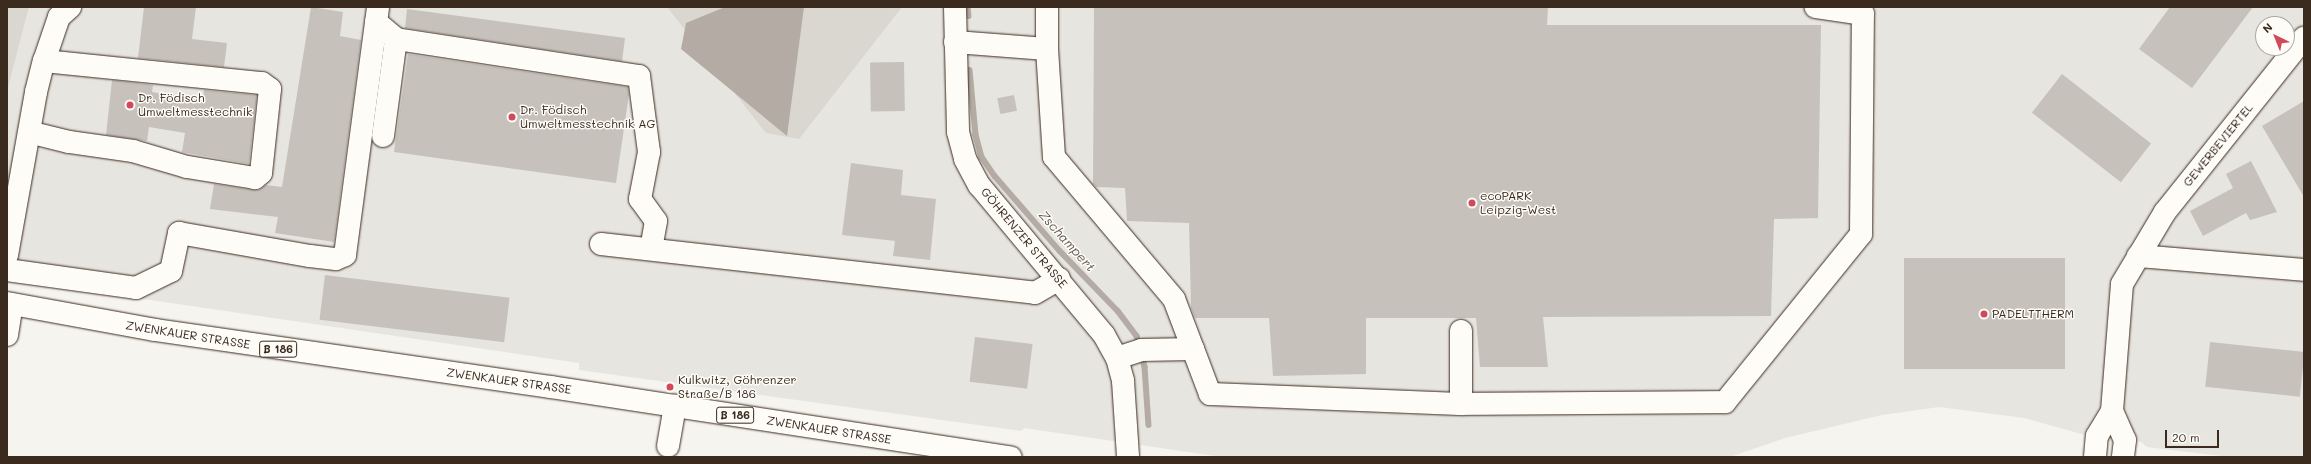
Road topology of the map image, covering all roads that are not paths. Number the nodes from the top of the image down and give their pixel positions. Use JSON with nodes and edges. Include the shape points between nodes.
{"nodes":[{"id":1,"x":70,"y":7,"type":"edge"},
{"id":2,"x":955,"y":7,"type":"edge"},
{"id":3,"x":1047,"y":7,"type":"edge"},
{"id":4,"x":1816,"y":7,"type":"edge"},
{"id":5,"x":377,"y":14,"type":"edge"},
{"id":6,"x":2304,"y":38,"type":"edge"},
{"id":7,"x":396,"y":39,"type":"junction"},
{"id":8,"x":955,"y":42,"type":"junction"},
{"id":9,"x":1047,"y":49,"type":"junction"},
{"id":10,"x":44,"y":61,"type":"junction"},
{"id":11,"x":29,"y":132,"type":"junction"},
{"id":12,"x":383,"y":136,"type":"dead end"},
{"id":13,"x":601,"y":244,"type":"dead end"},
{"id":14,"x":651,"y":249,"type":"junction"},
{"id":15,"x":7,"y":256,"type":"edge"},
{"id":16,"x":2138,"y":256,"type":"junction"},
{"id":17,"x":7,"y":270,"type":"edge"},
{"id":18,"x":2304,"y":270,"type":"edge"},
{"id":19,"x":1059,"y":279,"type":"junction"},
{"id":20,"x":10,"y":303,"type":"edge"},
{"id":21,"x":1461,"y":332,"type":"dead end"},
{"id":22,"x":7,"y":335,"type":"edge"},
{"id":23,"x":1193,"y":349,"type":"junction"},
{"id":24,"x":1117,"y":358,"type":"junction"},
{"id":25,"x":1461,"y":404,"type":"junction"},
{"id":26,"x":675,"y":406,"type":"junction"},
{"id":27,"x":2112,"y":411,"type":"junction"},
{"id":28,"x":668,"y":446,"type":"dead end"},
{"id":29,"x":1011,"y":457,"type":"edge"},
{"id":30,"x":1128,"y":457,"type":"edge"},
{"id":31,"x":2095,"y":457,"type":"edge"},
{"id":32,"x":2123,"y":457,"type":"edge"}],
"edges":[{"from":1,"to":10,"type":"main road","via":[[59,17]]},
{"from":2,"to":8,"type":"main road","name":"GÖHRENZER STRASSE"},
{"from":3,"to":9,"type":"main road"},
{"from":4,"to":25,"type":"main road","via":[[1863,14],[1861,234],[1725,402]]},
{"from":5,"to":7,"type":"main road"},
{"from":5,"to":17,"type":"main road","via":[[346,254],[336,259],[310,256],[179,233],[171,271],[136,288]]},
{"from":6,"to":16,"type":"main road","name":"GEWERBEVIERTEL","via":[[2165,212]]},
{"from":7,"to":12,"type":"main road"},
{"from":7,"to":14,"type":"main road","via":[[639,76],[649,152],[640,199],[656,220]]},
{"from":8,"to":9,"type":"main road"},
{"from":8,"to":19,"type":"main road","name":"GÖHRENZER STRASSE","via":[[958,132],[965,159],[979,186]]},
{"from":9,"to":23,"type":"main road","via":[[1054,157],[1174,299]]},
{"from":10,"to":11,"type":"main road"},
{"from":10,"to":11,"type":"main road","via":[[262,83],[270,88],[261,173],[255,178],[187,166],[133,150],[69,142]]},
{"from":11,"to":15,"type":"main road"},
{"from":13,"to":14,"type":"main road"},
{"from":14,"to":19,"type":"main road","via":[[1035,293]]},
{"from":16,"to":18,"type":"main road"},
{"from":16,"to":27,"type":"main road","name":"GEWERBEVIERTEL","via":[[2122,284]]},
{"from":19,"to":24,"type":"main road","name":"GÖHRENZER STRASSE","via":[[1104,335]]},
{"from":20,"to":22,"type":"main road"},
{"from":20,"to":26,"type":"main road","name":"ZWENKAUER STRASSE","number":"B 186","via":[[155,330]]},
{"from":21,"to":25,"type":"main road"},
{"from":23,"to":24,"type":"main road","via":[[1141,350]]},
{"from":23,"to":25,"type":"main road","via":[[1210,394]]},
{"from":24,"to":30,"type":"main road","name":"GÖHRENZER STRASSE","via":[[1124,381]]},
{"from":26,"to":28,"type":"main road"},
{"from":26,"to":29,"type":"main road","name":"ZWENKAUER STRASSE","number":"B 186"},
{"from":27,"to":31,"type":"main road","name":"GEWERBEVIERTEL","via":[[2097,436]]},
{"from":27,"to":32,"type":"main road","name":"GEWERBEVIERTEL","via":[[2125,440]]}]}
